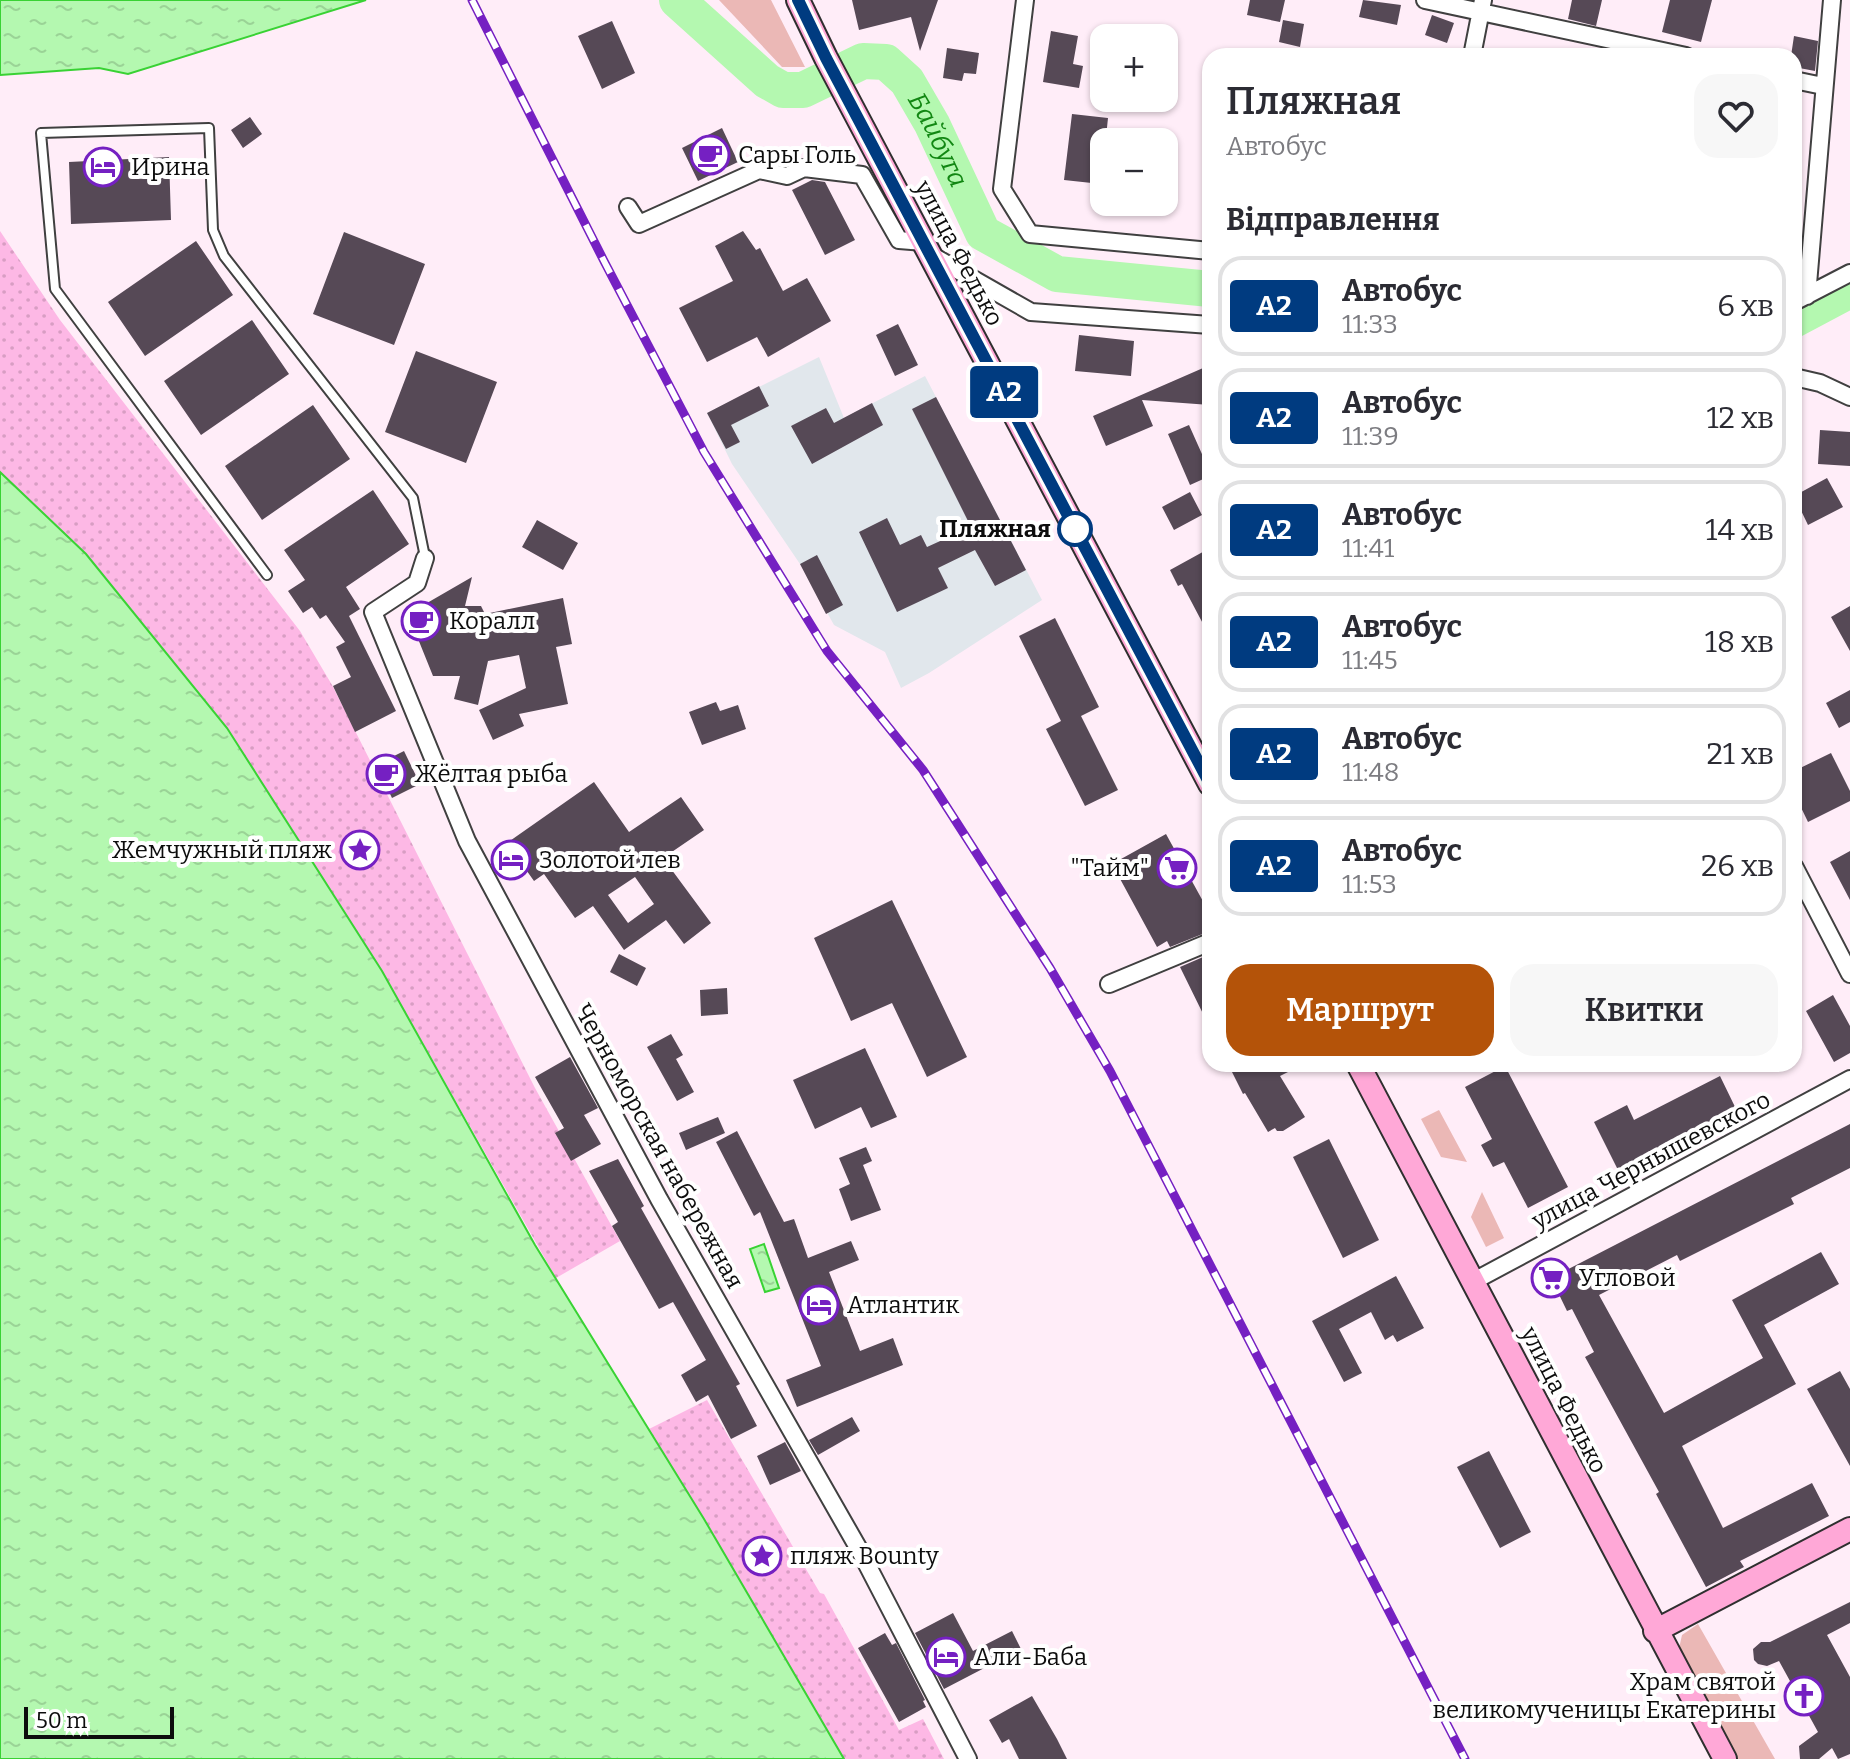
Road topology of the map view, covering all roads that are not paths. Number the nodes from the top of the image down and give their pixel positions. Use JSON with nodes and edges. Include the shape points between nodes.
{"nodes":[{"id":1,"x":798,"y":0,"type":"edge"},
{"id":2,"x":1025,"y":0,"type":"edge"},
{"id":3,"x":1425,"y":0,"type":"edge"},
{"id":4,"x":1832,"y":0,"type":"edge"},
{"id":5,"x":1482,"y":6,"type":"edge"},
{"id":6,"x":1474,"y":48,"type":"edge"},
{"id":7,"x":1653,"y":48,"type":"edge"},
{"id":8,"x":1802,"y":82,"type":"edge"},
{"id":9,"x":1823,"y":86,"type":"junction"},
{"id":10,"x":628,"y":207,"type":"dead end"},
{"id":11,"x":928,"y":248,"type":"junction"},
{"id":12,"x":1202,"y":250,"type":"edge"},
{"id":13,"x":1850,"y":273,"type":"edge"},
{"id":14,"x":1802,"y":280,"type":"edge"},
{"id":15,"x":1802,"y":298,"type":"edge"},
{"id":16,"x":1202,"y":324,"type":"edge"},
{"id":17,"x":1802,"y":379,"type":"edge"},
{"id":18,"x":1850,"y":397,"type":"edge"},
{"id":19,"x":425,"y":558,"type":"joint"},
{"id":20,"x":267,"y":575,"type":"dead end"},
{"id":21,"x":1202,"y":769,"type":"edge"},
{"id":22,"x":1802,"y":881,"type":"edge"},
{"id":23,"x":1202,"y":945,"type":"edge"},
{"id":24,"x":1850,"y":974,"type":"edge"},
{"id":25,"x":1109,"y":984,"type":"dead end"},
{"id":26,"x":1362,"y":1072,"type":"edge"},
{"id":27,"x":1850,"y":1079,"type":"edge"},
{"id":28,"x":1474,"y":1281,"type":"junction"},
{"id":29,"x":1850,"y":1529,"type":"edge"},
{"id":30,"x":1655,"y":1631,"type":"junction"},
{"id":31,"x":968,"y":1759,"type":"edge"},
{"id":32,"x":1725,"y":1759,"type":"edge"}],
"edges":[{"from":1,"to":11,"type":"main road","name":"улица Федько"},
{"from":2,"to":12,"type":"street","via":[[1002,189],[1030,234]]},
{"from":3,"to":5,"type":"street"},
{"from":4,"to":9,"type":"street"},
{"from":5,"to":6,"type":"street"},
{"from":5,"to":7,"type":"street"},
{"from":8,"to":9,"type":"street"},
{"from":9,"to":14,"type":"street"},
{"from":10,"to":11,"type":"street","via":[[639,224],[759,170],[787,176],[804,168],[833,171],[862,175],[899,240]]},
{"from":11,"to":16,"type":"street","via":[[1031,312]]},
{"from":11,"to":21,"type":"main road","name":"улица Федько"},
{"from":13,"to":15,"type":"street"},
{"from":17,"to":18,"type":"street"},
{"from":19,"to":20,"type":"lane","via":[[413,498],[224,256],[213,230],[209,128],[41,133],[55,289]]},
{"from":19,"to":31,"type":"street","name":"Черноморская набережная","via":[[417,583],[373,612],[467,841],[659,1199],[860,1551]]},
{"from":22,"to":24,"type":"street"},
{"from":23,"to":25,"type":"street"},
{"from":26,"to":28,"type":"main road","name":"улица Федько"},
{"from":27,"to":28,"type":"street","name":"улица Чернышевского"},
{"from":28,"to":30,"type":"main road","name":"улица Федько"},
{"from":29,"to":30,"type":"main road"},
{"from":30,"to":32,"type":"main road","name":"улица Федько"}]}
